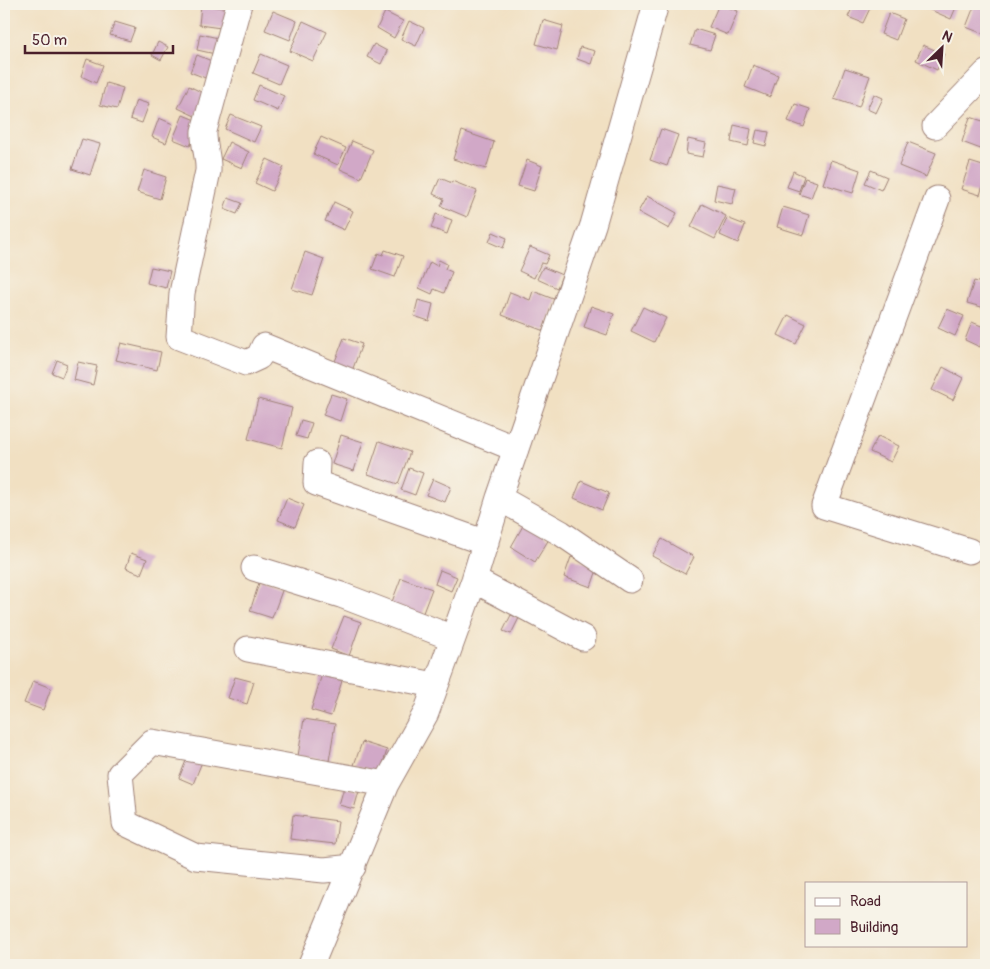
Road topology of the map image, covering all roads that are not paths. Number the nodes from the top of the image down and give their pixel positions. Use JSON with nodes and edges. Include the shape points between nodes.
{"nodes":[{"id":1,"x":239,"y":4,"type":"edge"},
{"id":2,"x":656,"y":4,"type":"edge"},
{"id":3,"x":986,"y":72,"type":"edge"},
{"id":4,"x":934,"y":126,"type":"dead end"},
{"id":5,"x":937,"y":200,"type":"dead end"},
{"id":6,"x":516,"y":449,"type":"junction"},
{"id":7,"x":317,"y":463,"type":"dead end"},
{"id":8,"x":499,"y":498,"type":"junction"},
{"id":9,"x":486,"y":543,"type":"junction"},
{"id":10,"x":969,"y":551,"type":"dead end"},
{"id":11,"x":254,"y":568,"type":"dead end"},
{"id":12,"x":474,"y":580,"type":"junction"},
{"id":13,"x":630,"y":580,"type":"dead end"},
{"id":14,"x":453,"y":638,"type":"junction"},
{"id":15,"x":583,"y":638,"type":"dead end"},
{"id":16,"x":248,"y":649,"type":"dead end"},
{"id":17,"x":435,"y":685,"type":"junction"},
{"id":18,"x":386,"y":784,"type":"junction"},
{"id":19,"x":353,"y":867,"type":"junction"},
{"id":20,"x":311,"y":965,"type":"edge"}],
"edges":[{"from":1,"to":6,"type":"street","via":[[204,131],[208,171],[182,293],[179,337],[246,363],[259,357],[264,346]]},
{"from":2,"to":6,"type":"street","via":[[593,225]]},
{"from":3,"to":4,"type":"street"},
{"from":5,"to":10,"type":"street","via":[[824,506]]},
{"from":6,"to":8,"type":"street"},
{"from":7,"to":9,"type":"street","via":[[316,483]]},
{"from":8,"to":9,"type":"street"},
{"from":8,"to":13,"type":"street","via":[[561,533]]},
{"from":9,"to":12,"type":"street"},
{"from":11,"to":14,"type":"street","via":[[341,595]]},
{"from":12,"to":14,"type":"street"},
{"from":12,"to":15,"type":"street"},
{"from":14,"to":17,"type":"street"},
{"from":16,"to":17,"type":"street"},
{"from":17,"to":18,"type":"street","via":[[426,713]]},
{"from":18,"to":19,"type":"street"},
{"from":18,"to":19,"type":"street","via":[[152,742],[120,774],[125,824],[196,857],[324,870]]},
{"from":19,"to":20,"type":"street"}]}
